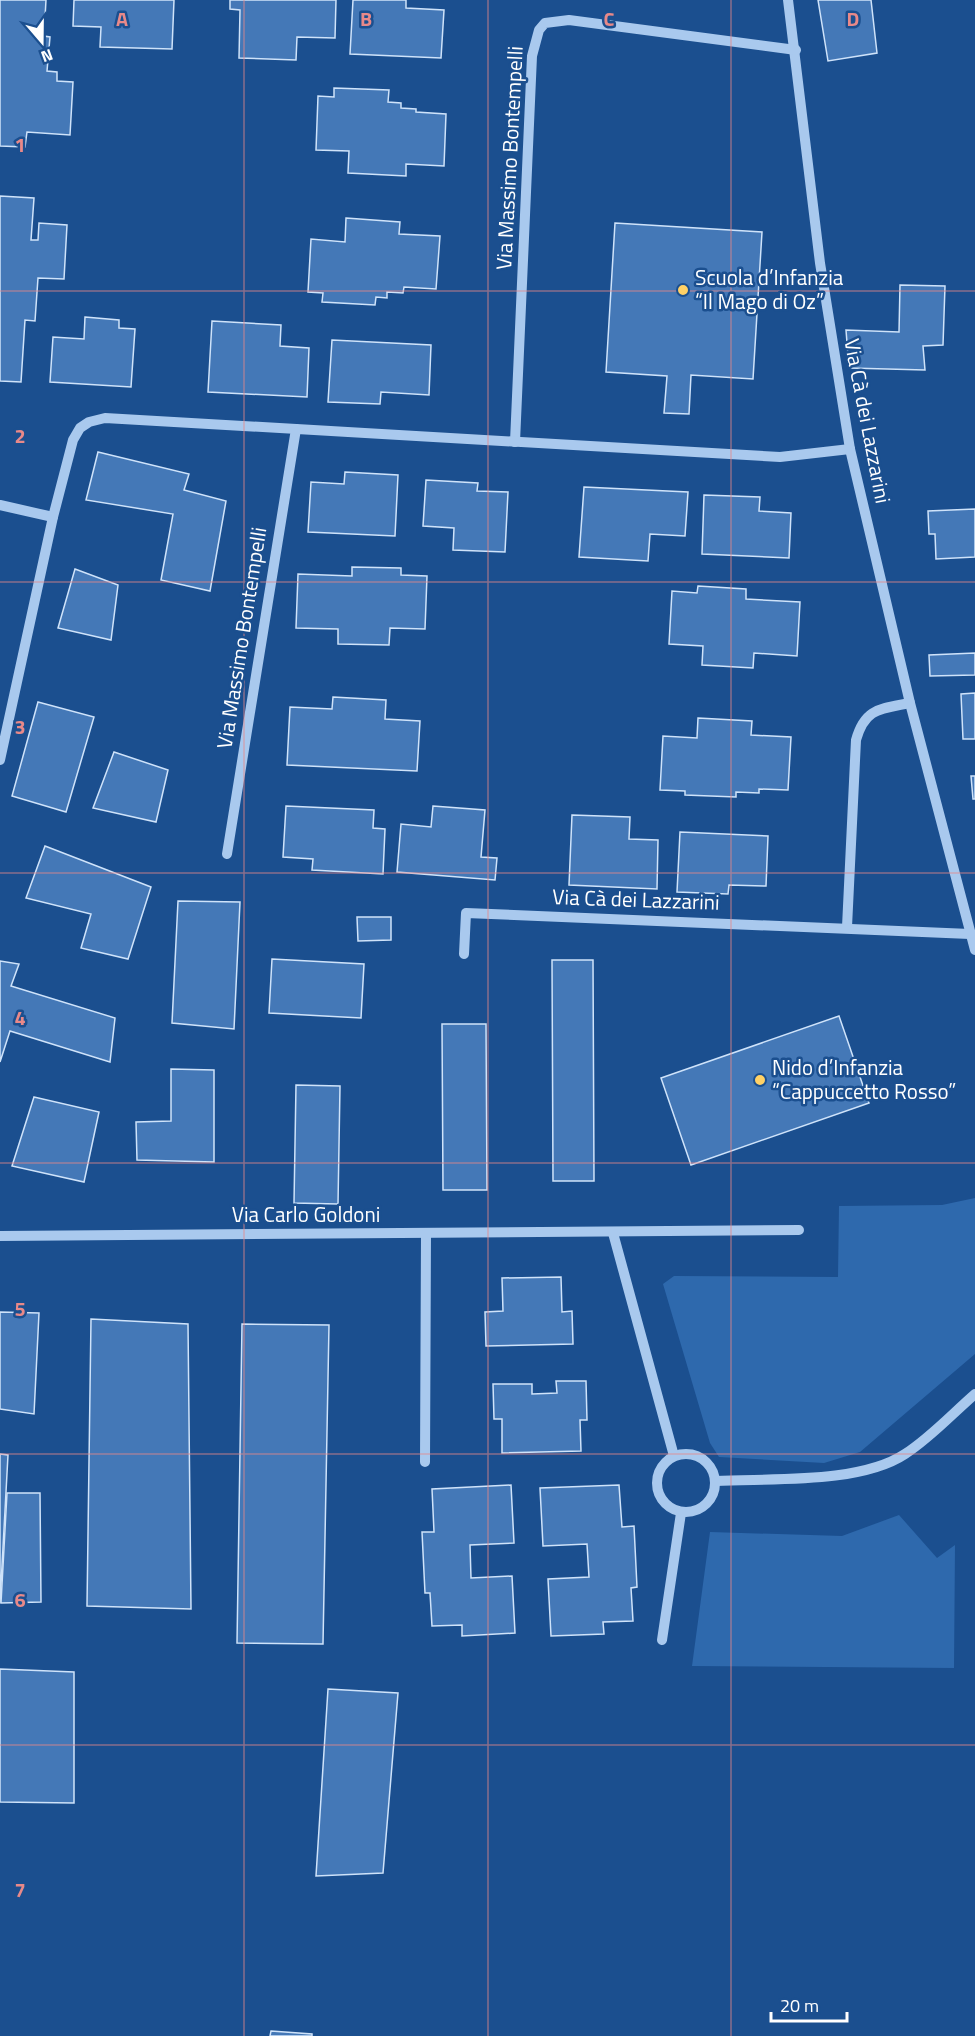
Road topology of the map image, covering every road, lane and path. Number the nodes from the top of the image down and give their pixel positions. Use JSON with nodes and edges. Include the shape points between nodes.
{"nodes":[{"id":1,"x":789,"y":0,"type":"edge"},
{"id":2,"x":795,"y":50,"type":"junction"},
{"id":3,"x":296,"y":429,"type":"junction"},
{"id":4,"x":515,"y":442,"type":"junction"},
{"id":5,"x":850,"y":449,"type":"junction"},
{"id":6,"x":0,"y":506,"type":"edge"},
{"id":7,"x":53,"y":517,"type":"junction"},
{"id":8,"x":910,"y":703,"type":"junction"},
{"id":9,"x":0,"y":760,"type":"edge"},
{"id":10,"x":226,"y":854,"type":"dead end"},
{"id":11,"x":847,"y":927,"type":"junction"},
{"id":12,"x":970,"y":934,"type":"junction"},
{"id":13,"x":975,"y":950,"type":"edge"},
{"id":14,"x":465,"y":954,"type":"dead end"},
{"id":15,"x":799,"y":1230,"type":"dead end"},
{"id":16,"x":613,"y":1233,"type":"junction"},
{"id":17,"x":426,"y":1234,"type":"junction"},
{"id":18,"x":0,"y":1236,"type":"edge"},
{"id":19,"x":975,"y":1394,"type":"edge"},
{"id":20,"x":675,"y":1456,"type":"junction"},
{"id":21,"x":425,"y":1462,"type":"dead end"},
{"id":22,"x":716,"y":1481,"type":"junction"},
{"id":23,"x":681,"y":1513,"type":"junction"},
{"id":24,"x":662,"y":1640,"type":"dead end"}],
"edges":[{"from":1,"to":2,"type":"street","name":"Via Cà dei Lazzarini"},
{"from":2,"to":4,"type":"street","name":"Via Massimo Bontempelli","via":[[569,20],[545,23],[539,30],[532,56]]},
{"from":2,"to":5,"type":"street","name":"Via Cà dei Lazzarini","via":[[820,263]]},
{"from":3,"to":4,"type":"street"},
{"from":3,"to":7,"type":"street","via":[[105,418],[89,422],[80,428],[74,440]]},
{"from":3,"to":10,"type":"street","name":"Via Massimo Bontempelli"},
{"from":4,"to":5,"type":"street","via":[[780,458]]},
{"from":5,"to":8,"type":"street","name":"Via Cà dei Lazzarini"},
{"from":6,"to":7,"type":"street"},
{"from":7,"to":9,"type":"street"},
{"from":8,"to":11,"type":"street","via":[[870,713],[856,740]]},
{"from":8,"to":12,"type":"street","name":"Via Cà dei Lazzarini"},
{"from":11,"to":12,"type":"street","name":"Via Cà dei Lazzarini"},
{"from":11,"to":14,"type":"street","name":"Via Cà dei Lazzarini","via":[[466,913]]},
{"from":12,"to":13,"type":"street","name":"Via Cà dei Lazzarini"},
{"from":15,"to":16,"type":"street","name":"Via Carlo Goldoni"},
{"from":16,"to":17,"type":"street","name":"Via Carlo Goldoni"},
{"from":16,"to":20,"type":"street"},
{"from":17,"to":18,"type":"street","name":"Via Carlo Goldoni"},
{"from":17,"to":21,"type":"street"},
{"from":19,"to":22,"type":"street","via":[[906,1454],[880,1467],[851,1474]]},
{"from":20,"to":22,"type":"street","via":[[698,1456],[711,1466]]},
{"from":20,"to":23,"type":"street","via":[[662,1467],[656,1482],[661,1499]]},
{"from":22,"to":23,"type":"street","via":[[706,1506]]},
{"from":23,"to":24,"type":"street"}]}
